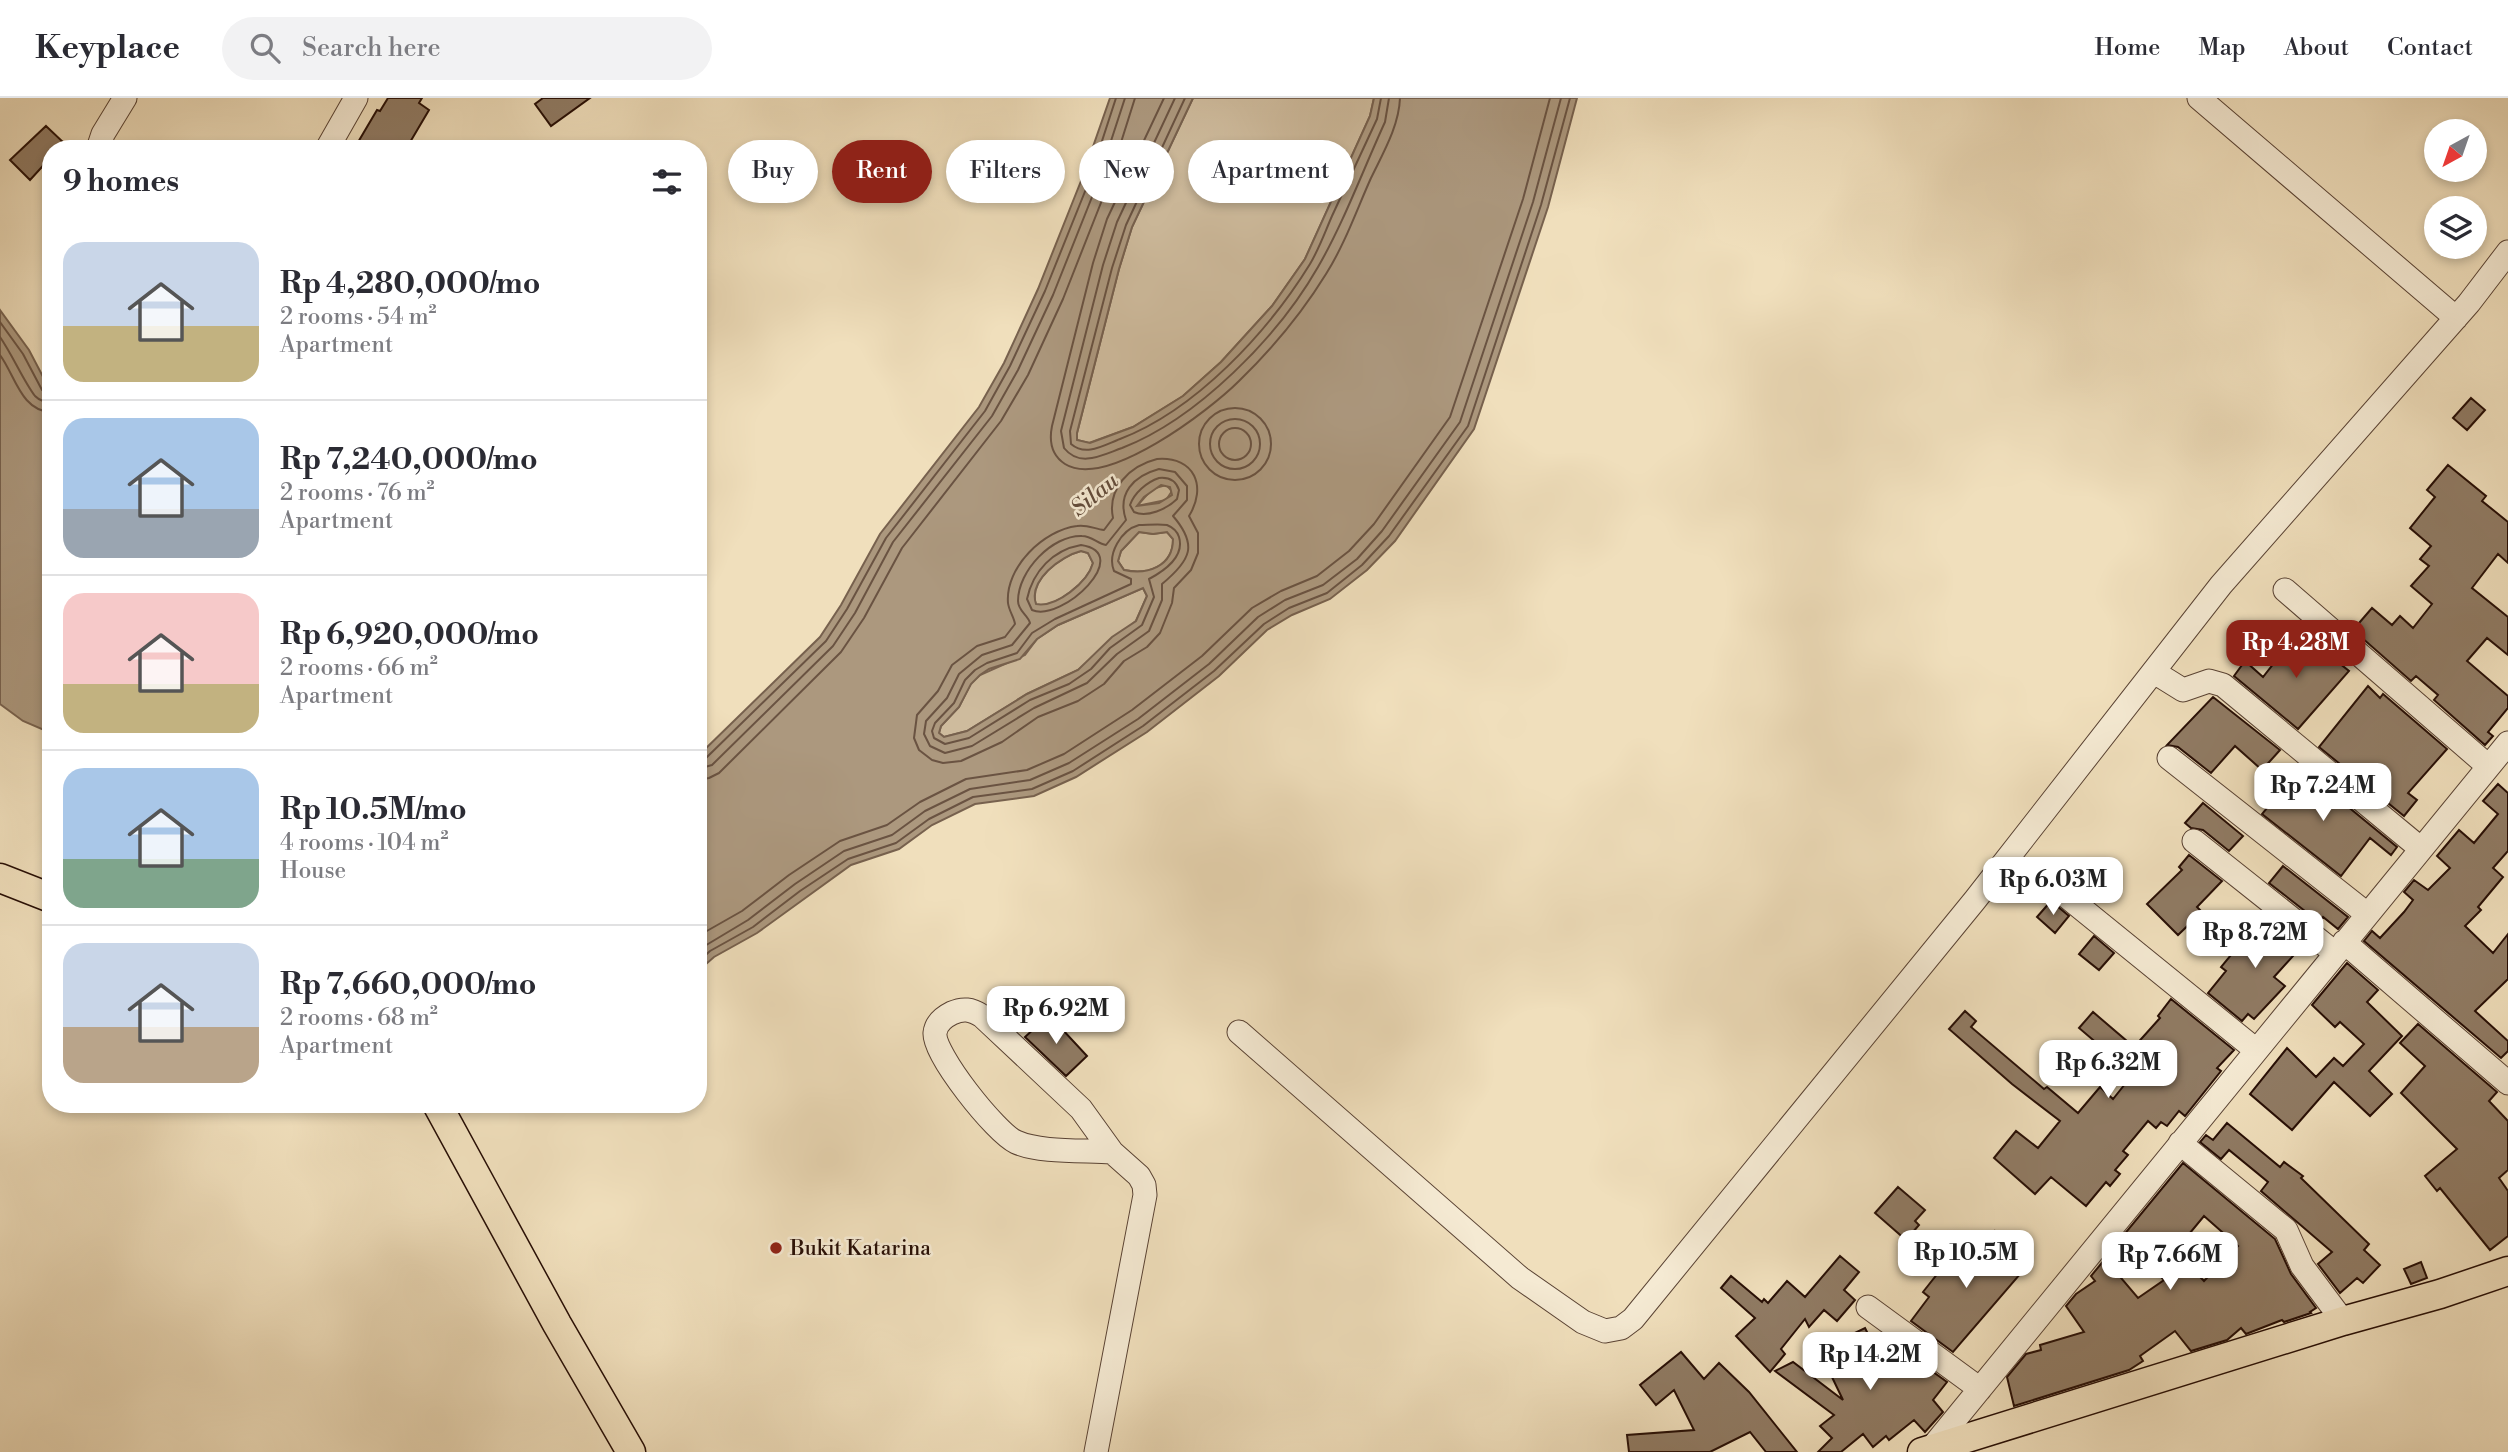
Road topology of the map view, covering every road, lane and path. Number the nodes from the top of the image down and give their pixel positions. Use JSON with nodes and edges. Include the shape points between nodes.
{"nodes":[{"id":1,"x":125,"y":98,"type":"edge"},
{"id":2,"x":356,"y":98,"type":"edge"},
{"id":3,"x":2199,"y":98,"type":"edge"},
{"id":4,"x":101,"y":140,"type":"edge"},
{"id":5,"x":332,"y":140,"type":"edge"},
{"id":6,"x":2508,"y":252,"type":"edge"},
{"id":7,"x":2456,"y":318,"type":"junction"},
{"id":8,"x":2285,"y":590,"type":"dead end"},
{"id":9,"x":2154,"y":672,"type":"junction"},
{"id":10,"x":2508,"y":743,"type":"edge"},
{"id":11,"x":2169,"y":758,"type":"dead end"},
{"id":12,"x":2488,"y":766,"type":"junction"},
{"id":13,"x":2194,"y":841,"type":"dead end"},
{"id":14,"x":2420,"y":848,"type":"junction"},
{"id":15,"x":0,"y":878,"type":"edge"},
{"id":16,"x":2060,"y":891,"type":"dead end"},
{"id":17,"x":42,"y":894,"type":"edge"},
{"id":18,"x":2367,"y":914,"type":"junction"},
{"id":19,"x":2339,"y":948,"type":"junction"},
{"id":20,"x":1238,"y":1032,"type":"dead end"},
{"id":21,"x":2256,"y":1050,"type":"junction"},
{"id":22,"x":2508,"y":1083,"type":"edge"},
{"id":23,"x":442,"y":1113,"type":"edge"},
{"id":24,"x":2180,"y":1143,"type":"junction"},
{"id":25,"x":1112,"y":1152,"type":"junction"},
{"id":26,"x":2508,"y":1271,"type":"edge"},
{"id":27,"x":1868,"y":1307,"type":"dead end"},
{"id":28,"x":2343,"y":1321,"type":"junction"},
{"id":29,"x":1980,"y":1389,"type":"junction"},
{"id":30,"x":1926,"y":1451,"type":"edge"},
{"id":31,"x":631,"y":1452,"type":"edge"},
{"id":32,"x":1096,"y":1452,"type":"edge"}],
"edges":[{"from":1,"to":4,"type":"street"},
{"from":2,"to":5,"type":"street"},
{"from":3,"to":7,"type":"street"},
{"from":6,"to":7,"type":"street"},
{"from":7,"to":9,"type":"street","via":[[2221,585]]},
{"from":8,"to":12,"type":"street"},
{"from":9,"to":14,"type":"street","via":[[2183,690],[2209,681],[2222,685]]},
{"from":9,"to":20,"type":"street","via":[[1975,900],[1633,1319],[1621,1328],[1605,1331],[1583,1322],[1520,1278]]},
{"from":10,"to":12,"type":"street"},
{"from":11,"to":18,"type":"street"},
{"from":12,"to":14,"type":"street"},
{"from":13,"to":19,"type":"street"},
{"from":14,"to":18,"type":"street"},
{"from":15,"to":17,"type":"main road"},
{"from":16,"to":21,"type":"street"},
{"from":18,"to":19,"type":"street"},
{"from":19,"to":21,"type":"street"},
{"from":19,"to":22,"type":"street"},
{"from":21,"to":24,"type":"street"},
{"from":23,"to":31,"type":"main road"},
{"from":24,"to":28,"type":"street","via":[[2286,1230],[2302,1266]]},
{"from":24,"to":29,"type":"street"},
{"from":25,"to":25,"type":"street","via":[[1032,1147],[1003,1135],[940,1052],[937,1025],[960,1009],[982,1016],[1081,1109]]},
{"from":25,"to":32,"type":"street","via":[[1139,1176],[1145,1195]]},
{"from":26,"to":28,"type":"main road"},
{"from":27,"to":29,"type":"street"},
{"from":28,"to":30,"type":"main road"},
{"from":29,"to":30,"type":"street"}]}
